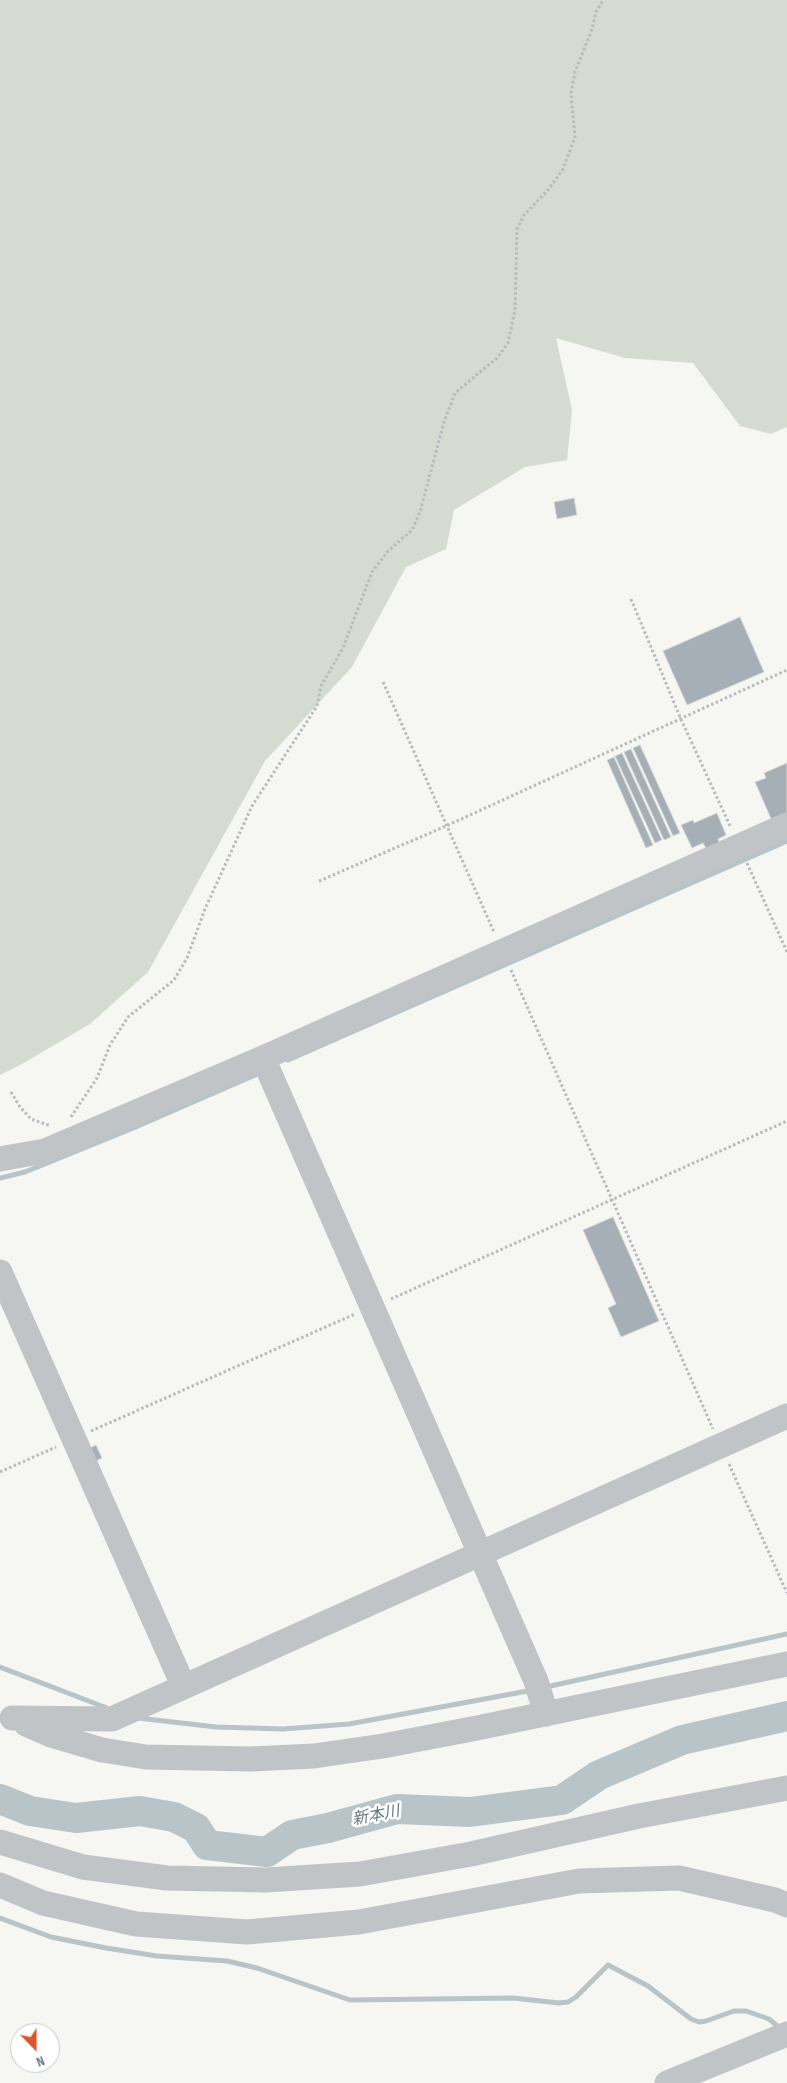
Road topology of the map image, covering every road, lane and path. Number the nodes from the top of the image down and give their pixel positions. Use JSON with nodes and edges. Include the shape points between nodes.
{"nodes":[{"id":1,"x":604,"y":0,"type":"edge"},
{"id":2,"x":631,"y":599,"type":"dead end"},
{"id":3,"x":787,"y":670,"type":"edge"},
{"id":4,"x":383,"y":682,"type":"dead end"},
{"id":5,"x":680,"y":718,"type":"junction"},
{"id":6,"x":787,"y":825,"type":"edge"},
{"id":7,"x":446,"y":826,"type":"junction"},
{"id":8,"x":740,"y":846,"type":"junction"},
{"id":9,"x":319,"y":881,"type":"dead end"},
{"id":10,"x":503,"y":952,"type":"junction"},
{"id":11,"x":787,"y":952,"type":"edge"},
{"id":12,"x":263,"y":1058,"type":"junction"},
{"id":13,"x":11,"y":1092,"type":"dead end"},
{"id":14,"x":787,"y":1121,"type":"edge"},
{"id":15,"x":68,"y":1135,"type":"junction"},
{"id":16,"x":0,"y":1159,"type":"edge"},
{"id":17,"x":610,"y":1199,"type":"junction"},
{"id":18,"x":0,"y":1272,"type":"edge"},
{"id":19,"x":372,"y":1307,"type":"junction"},
{"id":20,"x":787,"y":1416,"type":"edge"},
{"id":21,"x":74,"y":1439,"type":"junction"},
{"id":22,"x":721,"y":1446,"type":"junction"},
{"id":23,"x":0,"y":1472,"type":"edge"},
{"id":24,"x":481,"y":1554,"type":"junction"},
{"id":25,"x":787,"y":1593,"type":"edge"},
{"id":26,"x":787,"y":1664,"type":"edge"},
{"id":27,"x":183,"y":1686,"type":"junction"},
{"id":28,"x":546,"y":1714,"type":"junction"},
{"id":29,"x":6,"y":1716,"type":"edge"},
{"id":30,"x":787,"y":1788,"type":"edge"},
{"id":31,"x":0,"y":1842,"type":"edge"},
{"id":32,"x":0,"y":1885,"type":"edge"},
{"id":33,"x":787,"y":1905,"type":"edge"},
{"id":34,"x":787,"y":2034,"type":"edge"},
{"id":35,"x":667,"y":2083,"type":"edge"}],
"edges":[{"from":1,"to":15,"type":"path","via":[[596,12],[575,72],[571,93],[575,138],[563,169],[524,215],[517,229],[514,310],[508,343],[497,358],[455,392],[412,530],[388,551],[372,572],[344,648],[321,686],[316,706],[252,806],[205,909],[187,958],[174,980],[128,1017],[110,1045],[97,1078],[82,1098]]},
{"from":2,"to":5,"type":"path"},
{"from":3,"to":5,"type":"path"},
{"from":4,"to":7,"type":"path"},
{"from":5,"to":7,"type":"path"},
{"from":5,"to":8,"type":"path"},
{"from":6,"to":8,"type":"street"},
{"from":7,"to":9,"type":"path"},
{"from":7,"to":10,"type":"path"},
{"from":8,"to":10,"type":"street"},
{"from":8,"to":11,"type":"path"},
{"from":10,"to":12,"type":"street"},
{"from":10,"to":17,"type":"path"},
{"from":12,"to":15,"type":"street"},
{"from":12,"to":19,"type":"street"},
{"from":13,"to":15,"type":"path","via":[[31,1119]]},
{"from":14,"to":17,"type":"path"},
{"from":15,"to":16,"type":"street","via":[[45,1151]]},
{"from":17,"to":19,"type":"path"},
{"from":17,"to":22,"type":"path"},
{"from":18,"to":21,"type":"street"},
{"from":19,"to":21,"type":"path"},
{"from":19,"to":24,"type":"street"},
{"from":20,"to":22,"type":"street"},
{"from":21,"to":23,"type":"path"},
{"from":21,"to":27,"type":"street"},
{"from":22,"to":24,"type":"street"},
{"from":22,"to":25,"type":"path"},
{"from":24,"to":27,"type":"street"},
{"from":24,"to":28,"type":"street","via":[[536,1681]]},
{"from":26,"to":28,"type":"street"},
{"from":27,"to":29,"type":"street","via":[[112,1719]]},
{"from":28,"to":29,"type":"street","via":[[383,1746],[314,1756],[251,1759],[146,1757],[102,1750],[51,1735]]},
{"from":30,"to":31,"type":"street","via":[[360,1874],[266,1880],[167,1878],[82,1867]]},
{"from":32,"to":33,"type":"street","via":[[43,1903],[136,1924],[247,1932],[359,1922],[579,1881],[679,1878]]},
{"from":34,"to":35,"type":"street"}]}
